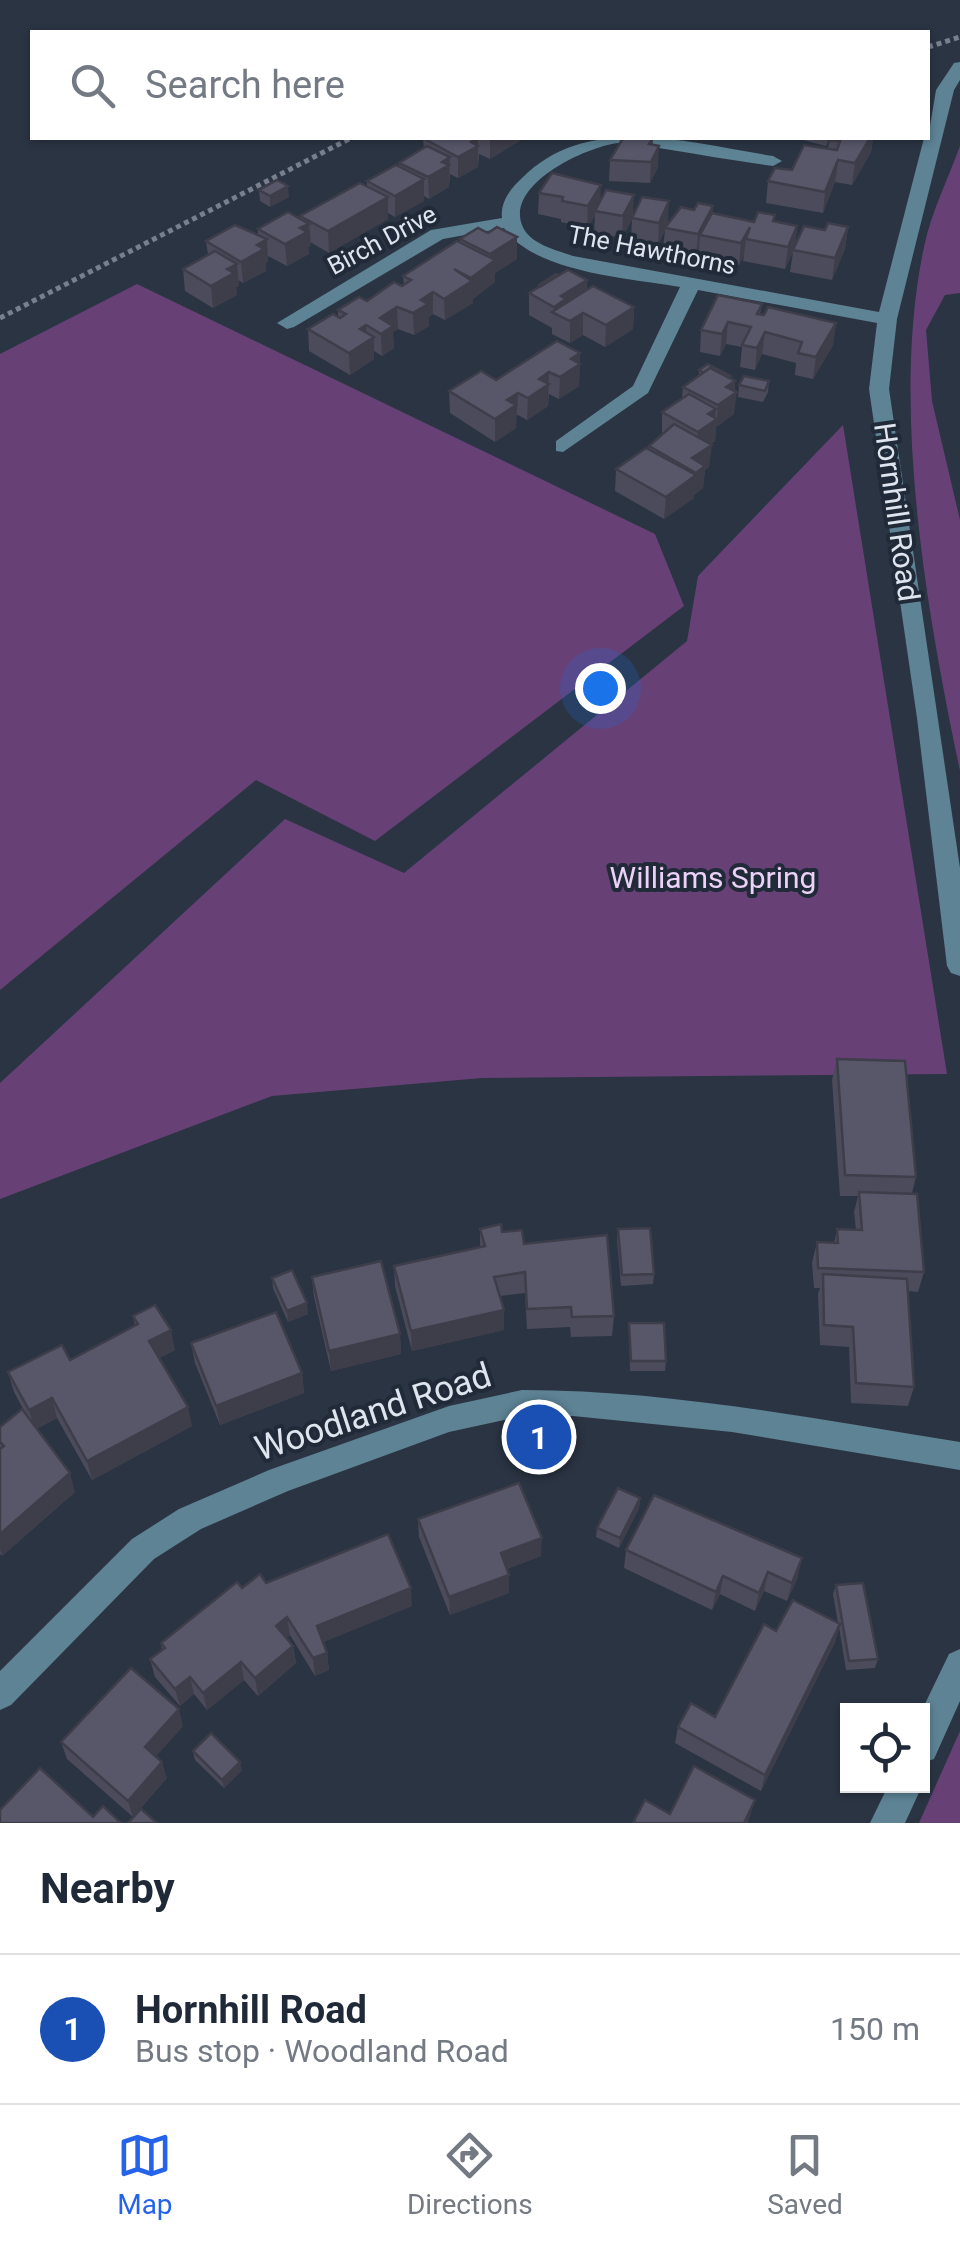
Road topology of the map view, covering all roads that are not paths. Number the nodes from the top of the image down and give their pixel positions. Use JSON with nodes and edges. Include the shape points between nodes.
{"nodes":[{"id":1,"x":960,"y":68,"type":"edge"},
{"id":2,"x":608,"y":140,"type":"edge"},
{"id":3,"x":640,"y":140,"type":"edge"},
{"id":4,"x":773,"y":161,"type":"dead end"},
{"id":5,"x":508,"y":222,"type":"junction"},
{"id":6,"x":691,"y":284,"type":"junction"},
{"id":7,"x":887,"y":319,"type":"junction"},
{"id":8,"x":287,"y":323,"type":"dead end"},
{"id":9,"x":563,"y":446,"type":"dead end"},
{"id":10,"x":960,"y":966,"type":"edge"},
{"id":11,"x":960,"y":1456,"type":"edge"},
{"id":12,"x":960,"y":1666,"type":"edge"},
{"id":13,"x":0,"y":1694,"type":"edge"},
{"id":14,"x":930,"y":1730,"type":"edge"},
{"id":15,"x":902,"y":1793,"type":"edge"},
{"id":16,"x":888,"y":1823,"type":"edge"}],
"edges":[{"from":1,"to":7,"type":"street","name":"Hornhill Road","via":[[944,90]]},
{"from":2,"to":5,"type":"street","via":[[588,144],[520,185]]},
{"from":3,"to":4,"type":"street"},
{"from":5,"to":6,"type":"street","name":"The Hawthorns","via":[[523,240],[555,257]]},
{"from":5,"to":8,"type":"street","name":"Birch Drive","via":[[438,234]]},
{"from":6,"to":7,"type":"street","name":"The Hawthorns"},
{"from":6,"to":9,"type":"street","via":[[642,388]]},
{"from":7,"to":10,"type":"street","name":"Hornhill Road","via":[[879,389]]},
{"from":11,"to":13,"type":"street","name":"Woodland Road","via":[[732,1419],[573,1403],[486,1408],[280,1480],[163,1535]]},
{"from":12,"to":14,"type":"street"},
{"from":15,"to":16,"type":"street"}]}
